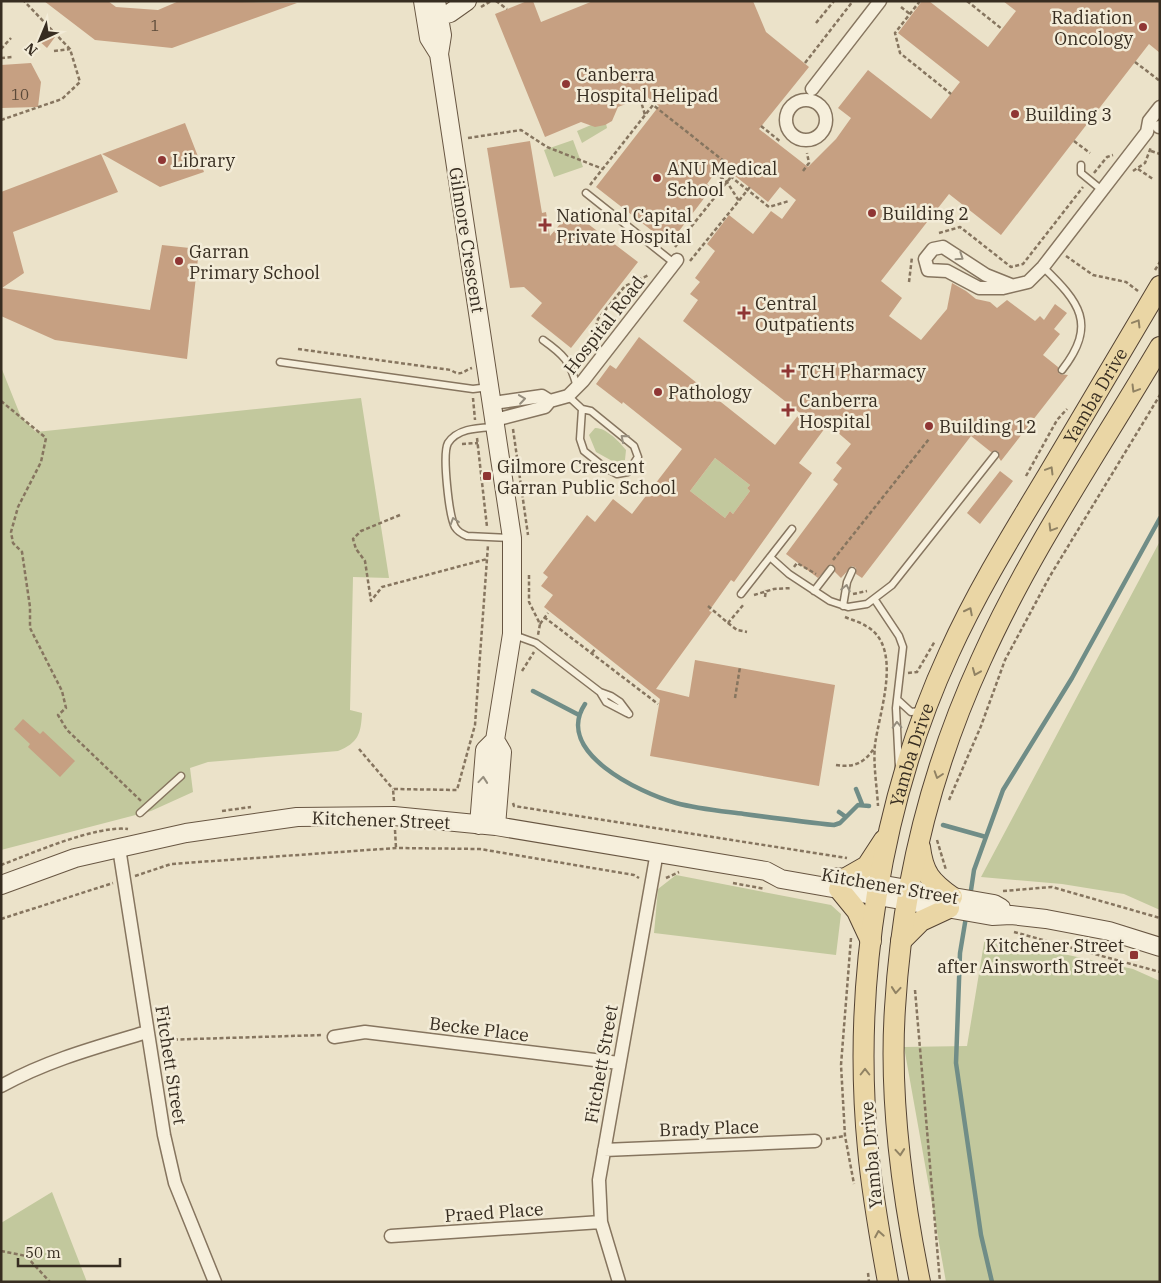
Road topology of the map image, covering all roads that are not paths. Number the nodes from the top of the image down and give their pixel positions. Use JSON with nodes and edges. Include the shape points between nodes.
{"nodes":[{"id":1,"x":423,"y":1,"type":"edge"},
{"id":2,"x":467,"y":1,"type":"edge"},
{"id":3,"x":880,"y":1,"type":"edge"},
{"id":4,"x":433,"y":12,"type":"edge"},
{"id":5,"x":812,"y":89,"type":"junction"},
{"id":6,"x":800,"y":100,"type":"junction"},
{"id":7,"x":819,"y":105,"type":"junction"},
{"id":8,"x":1160,"y":107,"type":"edge"},
{"id":9,"x":1160,"y":127,"type":"edge"},
{"id":10,"x":1147,"y":132,"type":"junction"},
{"id":11,"x":1081,"y":165,"type":"dead end"},
{"id":12,"x":587,"y":190,"type":"road end"},
{"id":13,"x":1103,"y":190,"type":"junction"},
{"id":14,"x":680,"y":263,"type":"joint"},
{"id":15,"x":1043,"y":267,"type":"junction"},
{"id":16,"x":1011,"y":285,"type":"junction"},
{"id":17,"x":1160,"y":286,"type":"edge"},
{"id":18,"x":542,"y":340,"type":"dead end"},
{"id":19,"x":1160,"y":347,"type":"edge"},
{"id":20,"x":280,"y":362,"type":"dead end"},
{"id":21,"x":1062,"y":370,"type":"dead end"},
{"id":22,"x":572,"y":391,"type":"junction"},
{"id":23,"x":489,"y":405,"type":"junction"},
{"id":24,"x":582,"y":409,"type":"junction"},
{"id":25,"x":995,"y":456,"type":"dead end"},
{"id":26,"x":792,"y":529,"type":"dead end"},
{"id":27,"x":512,"y":538,"type":"junction"},
{"id":28,"x":770,"y":557,"type":"junction"},
{"id":29,"x":831,"y":569,"type":"dead end"},
{"id":30,"x":852,"y":571,"type":"dead end"},
{"id":31,"x":814,"y":591,"type":"junction"},
{"id":32,"x":741,"y":594,"type":"dead end"},
{"id":33,"x":875,"y":600,"type":"junction"},
{"id":34,"x":843,"y":606,"type":"junction"},
{"id":35,"x":512,"y":634,"type":"junction"},
{"id":36,"x":600,"y":692,"type":"dead end"},
{"id":37,"x":929,"y":700,"type":"junction"},
{"id":38,"x":899,"y":701,"type":"junction"},
{"id":39,"x":181,"y":776,"type":"dead end"},
{"id":40,"x":900,"y":785,"type":"junction"},
{"id":41,"x":140,"y":813,"type":"dead end"},
{"id":42,"x":487,"y":825,"type":"junction"},
{"id":43,"x":888,"y":834,"type":"junction"},
{"id":44,"x":927,"y":837,"type":"junction"},
{"id":45,"x":119,"y":848,"type":"junction"},
{"id":46,"x":657,"y":852,"type":"junction"},
{"id":47,"x":843,"y":884,"type":"junction"},
{"id":48,"x":1,"y":885,"type":"edge"},
{"id":49,"x":878,"y":890,"type":"junction"},
{"id":50,"x":907,"y":895,"type":"junction"},
{"id":51,"x":950,"y":902,"type":"junction"},
{"id":52,"x":901,"y":941,"type":"junction"},
{"id":53,"x":871,"y":943,"type":"junction"},
{"id":54,"x":1160,"y":948,"type":"edge"},
{"id":55,"x":148,"y":1036,"type":"junction"},
{"id":56,"x":334,"y":1037,"type":"road end"},
{"id":57,"x":619,"y":1063,"type":"junction"},
{"id":58,"x":1,"y":1086,"type":"edge"},
{"id":59,"x":815,"y":1141,"type":"road end"},
{"id":60,"x":604,"y":1150,"type":"junction"},
{"id":61,"x":600,"y":1222,"type":"junction"},
{"id":62,"x":391,"y":1236,"type":"dead end"},
{"id":63,"x":215,"y":1282,"type":"edge"},
{"id":64,"x":619,"y":1282,"type":"edge"},
{"id":65,"x":888,"y":1282,"type":"edge"},
{"id":66,"x":920,"y":1282,"type":"edge"}],
"edges":[{"from":1,"to":4,"type":"street","name":"Gilmore Crescent"},
{"from":2,"to":4,"type":"street","via":[[450,13]]},
{"from":3,"to":5,"type":"street"},
{"from":4,"to":23,"type":"street","name":"Gilmore Crescent","via":[[442,35],[439,54],[476,366]]},
{"from":5,"to":6,"type":"street"},
{"from":5,"to":7,"type":"street"},
{"from":6,"to":7,"type":"street"},
{"from":6,"to":7,"type":"street","via":[[790,107],[786,119],[789,132],[800,139],[813,138],[823,130],[826,117]]},
{"from":8,"to":10,"type":"street","via":[[1149,121]]},
{"from":9,"to":10,"type":"street"},
{"from":10,"to":13,"type":"street"},
{"from":11,"to":13,"type":"lane","via":[[1081,173]]},
{"from":12,"to":14,"type":"lane","via":[[662,254]]},
{"from":13,"to":15,"type":"street"},
{"from":14,"to":22,"type":"street","name":"Hospital Road"},
{"from":15,"to":16,"type":"street","via":[[1028,282]]},
{"from":15,"to":21,"type":"lane","via":[[1072,296],[1081,320],[1079,340]]},
{"from":16,"to":16,"type":"street","one_way":true,"via":[[979,288],[953,274],[928,270],[925,259],[933,249],[943,247],[986,275]]},
{"from":37,"to":17,"type":"main road","name":"Yamba Drive","one_way":true,"via":[[970,609],[1003,549]]},
{"from":18,"to":22,"type":"lane","via":[[568,362]]},
{"from":19,"to":44,"type":"main road","name":"Yamba Drive","one_way":true,"via":[[1004,612],[980,661],[953,728],[932,794]]},
{"from":20,"to":23,"type":"lane"},
{"from":22,"to":23,"type":"street","name":"Hospital Road","via":[[550,400],[545,406]]},
{"from":22,"to":24,"type":"lane"},
{"from":23,"to":27,"type":"street","name":"Gilmore Crescent"},
{"from":27,"to":23,"type":"lane","one_way":true,"via":[[467,536],[460,534],[455,526],[445,456],[448,443],[466,430],[476,429]]},
{"from":24,"to":24,"type":"lane","one_way":true,"via":[[580,439],[584,451],[617,474],[628,472],[638,457],[634,446],[591,411]]},
{"from":25,"to":33,"type":"lane","via":[[892,584]]},
{"from":26,"to":28,"type":"lane"},
{"from":27,"to":35,"type":"street","name":"Gilmore Crescent"},
{"from":28,"to":31,"type":"lane"},
{"from":28,"to":32,"type":"lane"},
{"from":29,"to":31,"type":"lane"},
{"from":34,"to":30,"type":"lane","one_way":true},
{"from":31,"to":34,"type":"lane"},
{"from":33,"to":34,"type":"lane","via":[[860,606]]},
{"from":33,"to":38,"type":"lane","via":[[901,641]]},
{"from":35,"to":36,"type":"lane","via":[[536,643]]},
{"from":35,"to":42,"type":"street","name":"Gilmore Crescent","via":[[495,740],[485,750]]},
{"from":37,"to":38,"type":"lane","via":[[920,712],[915,713]]},
{"from":37,"to":40,"type":"main road","name":"Yamba Drive"},
{"from":40,"to":38,"type":"lane","one_way":true,"via":[[896,713]]},
{"from":39,"to":41,"type":"lane"},
{"from":40,"to":43,"type":"main road","name":"Yamba Drive"},
{"from":42,"to":45,"type":"street","name":"Kitchener Street","via":[[394,816],[297,817],[186,833]]},
{"from":42,"to":46,"type":"street","name":"Kitchener Street"},
{"from":43,"to":47,"type":"main road","via":[[867,866]]},
{"from":43,"to":49,"type":"main road","name":"Yamba Drive"},
{"from":44,"to":50,"type":"main road","name":"Yamba Drive"},
{"from":44,"to":51,"type":"main road","via":[[922,865]]},
{"from":45,"to":48,"type":"street","name":"Kitchener Street","via":[[75,858]]},
{"from":45,"to":55,"type":"street","name":"Fitchett Street"},
{"from":46,"to":47,"type":"street","name":"Kitchener Street","via":[[766,871],[781,879]]},
{"from":46,"to":57,"type":"street","name":"Fitchett Street"},
{"from":47,"to":49,"type":"street","name":"Kitchener Street"},
{"from":47,"to":53,"type":"main road"},
{"from":49,"to":50,"type":"street","name":"Kitchener Street"},
{"from":49,"to":53,"type":"main road","name":"Yamba Drive"},
{"from":50,"to":51,"type":"street","name":"Kitchener Street"},
{"from":50,"to":52,"type":"main road","name":"Yamba Drive"},
{"from":51,"to":52,"type":"main road"},
{"from":51,"to":54,"type":"street","name":"Kitchener Street","via":[[974,906],[1009,922],[1109,932]]},
{"from":52,"to":66,"type":"main road","name":"Yamba Drive","one_way":true,"via":[[894,1011],[896,1093],[905,1201]]},
{"from":65,"to":53,"type":"main road","name":"Yamba Drive","one_way":true,"via":[[872,1189],[867,1137],[865,1024]]},
{"from":55,"to":58,"type":"street","via":[[48,1063]]},
{"from":55,"to":63,"type":"street","name":"Fitchett Street","via":[[175,1183]]},
{"from":56,"to":57,"type":"street","name":"Becke Place","via":[[366,1032]]},
{"from":57,"to":60,"type":"street","name":"Fitchett Street"},
{"from":59,"to":60,"type":"street","name":"Brady Place"},
{"from":60,"to":61,"type":"street","name":"Fitchett Street","via":[[599,1180]]},
{"from":61,"to":62,"type":"street","name":"Praed Place"},
{"from":61,"to":64,"type":"street","name":"Fitchett Street"}]}
